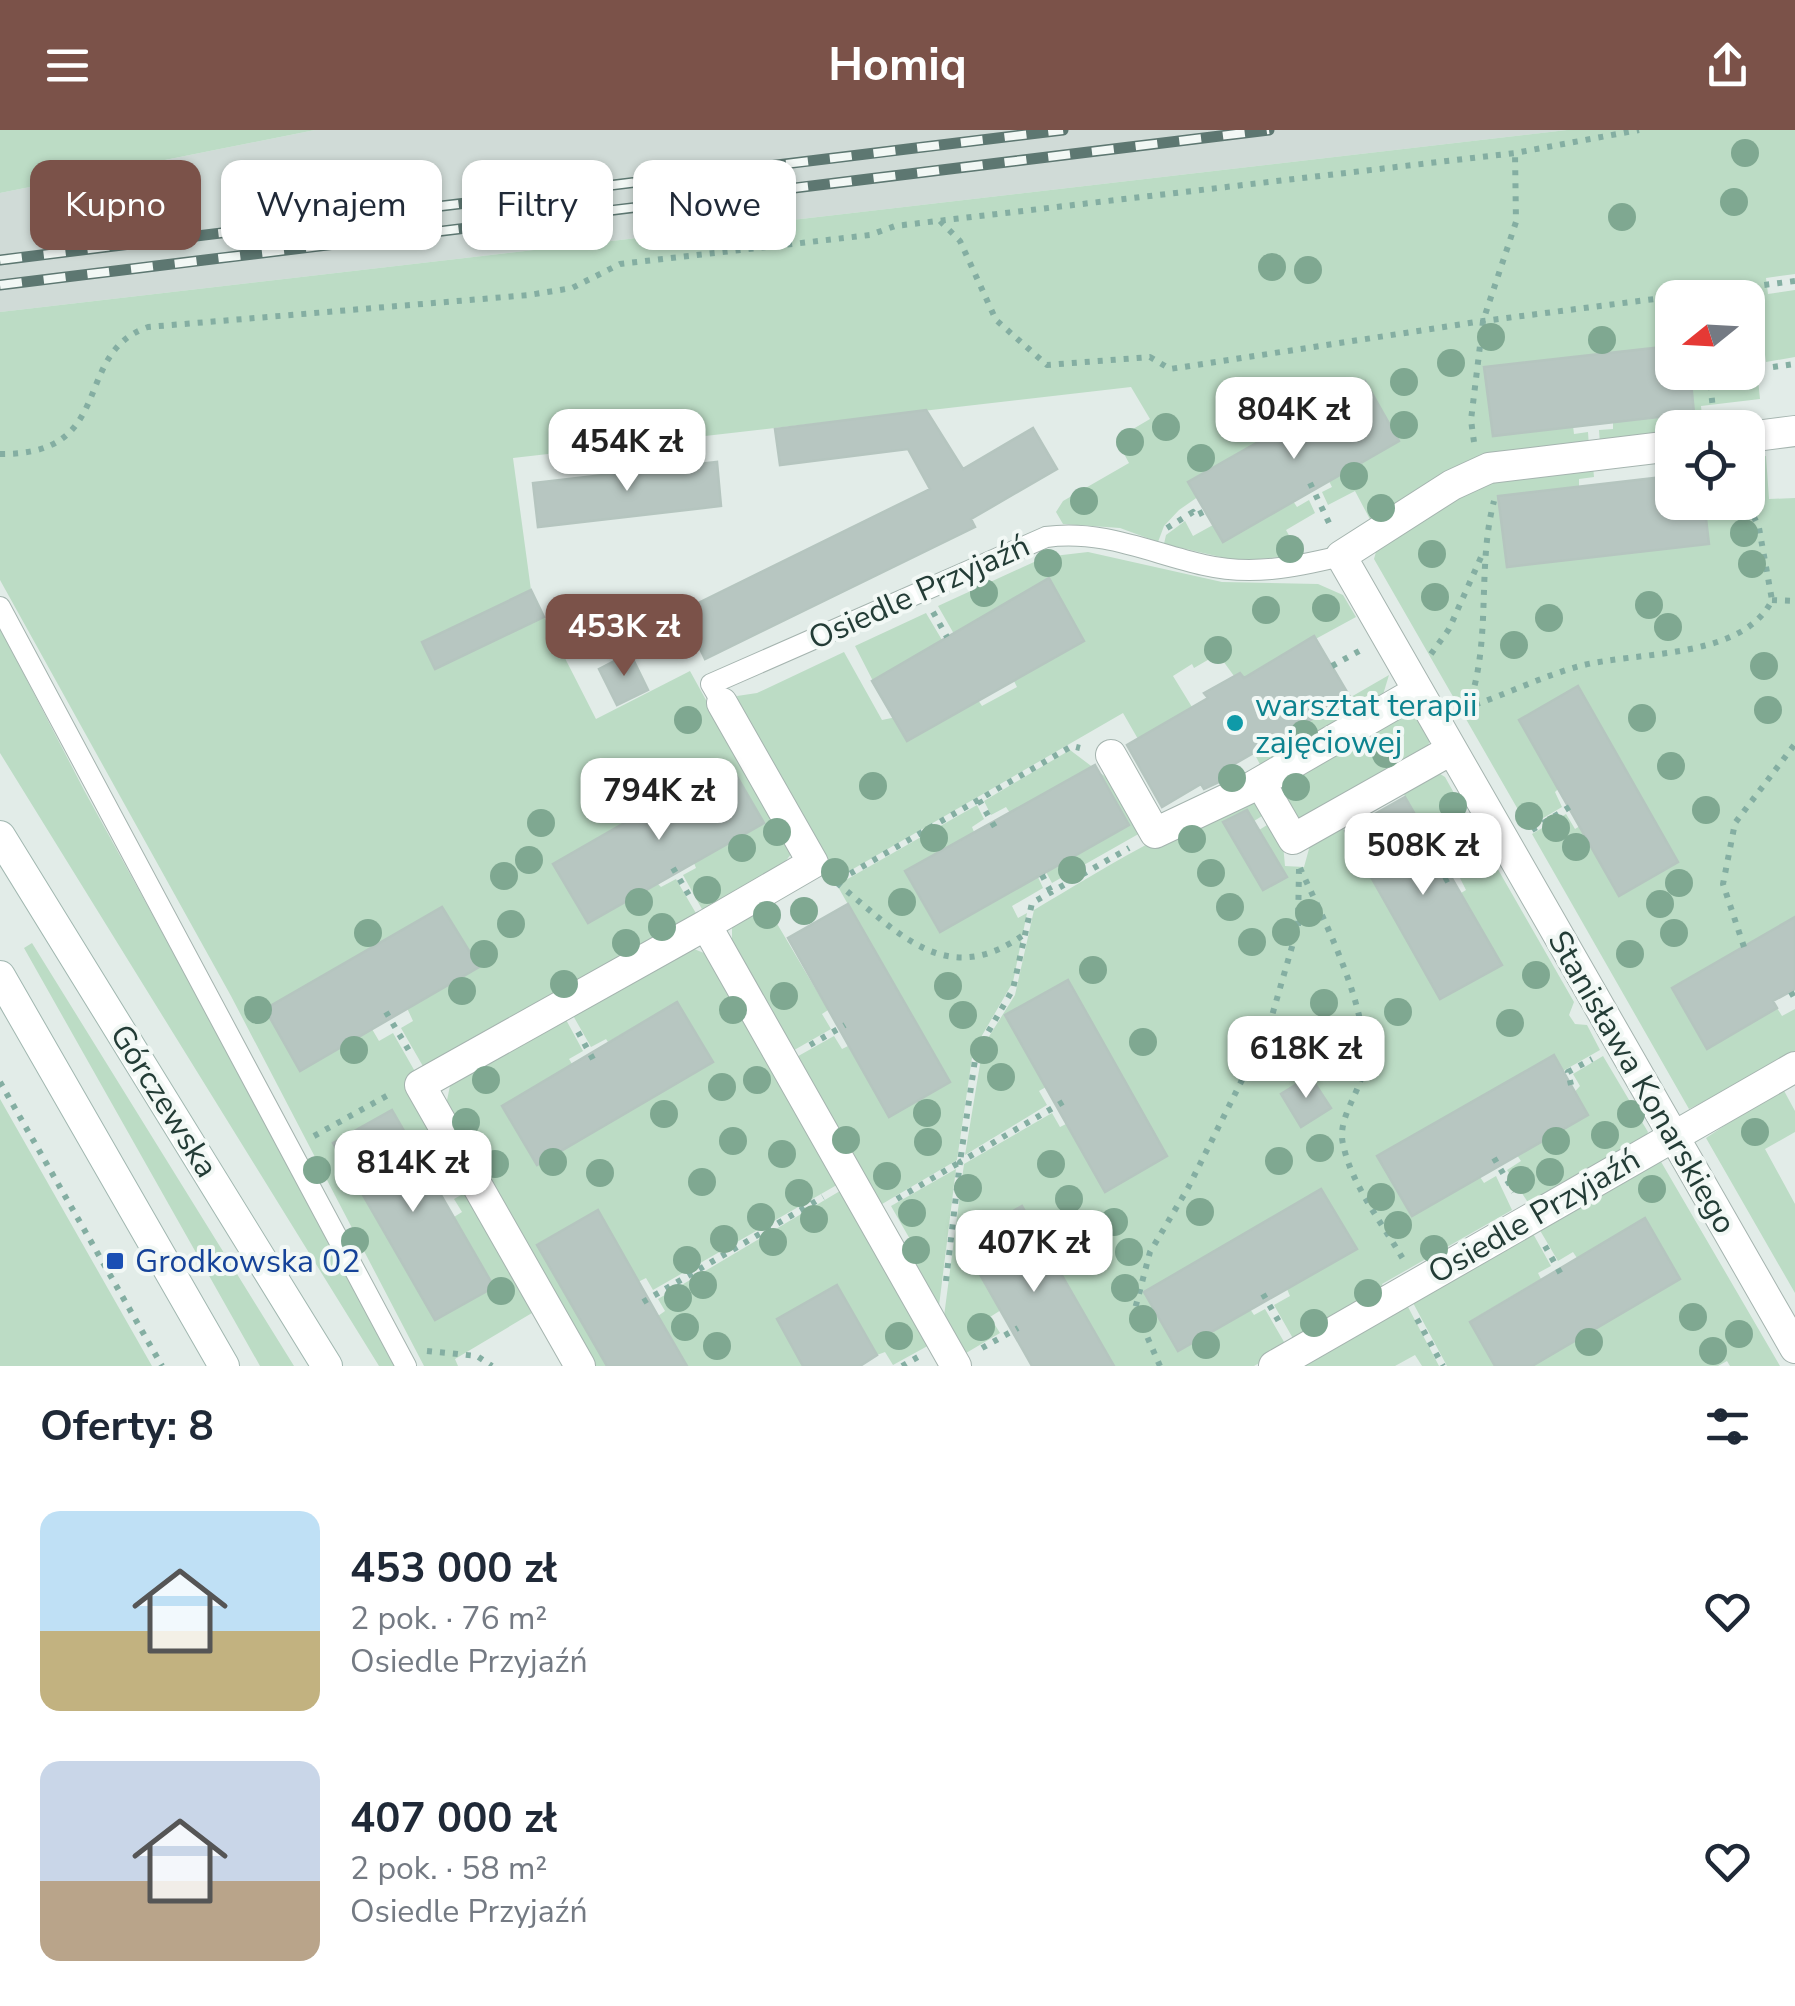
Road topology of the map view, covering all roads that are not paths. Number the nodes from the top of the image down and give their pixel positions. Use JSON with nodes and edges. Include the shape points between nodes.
{"nodes":[{"id":1,"x":1795,"y":431,"type":"edge"},
{"id":2,"x":1765,"y":435,"type":"edge"},
{"id":3,"x":1655,"y":448,"type":"edge"},
{"id":4,"x":1341,"y":556,"type":"junction"},
{"id":5,"x":0,"y":607,"type":"edge"},
{"id":6,"x":1418,"y":691,"type":"junction"},
{"id":7,"x":722,"y":703,"type":"joint"},
{"id":8,"x":1451,"y":750,"type":"junction"},
{"id":9,"x":1111,"y":755,"type":"road end"},
{"id":10,"x":1260,"y":782,"type":"junction"},
{"id":11,"x":0,"y":836,"type":"edge"},
{"id":12,"x":706,"y":924,"type":"junction"},
{"id":13,"x":0,"y":976,"type":"edge"},
{"id":14,"x":1795,"y":1066,"type":"edge"},
{"id":15,"x":1673,"y":1136,"type":"junction"},
{"id":16,"x":1795,"y":1348,"type":"edge"},
{"id":17,"x":405,"y":1364,"type":"edge"},
{"id":18,"x":956,"y":1365,"type":"edge"},
{"id":19,"x":224,"y":1366,"type":"edge"},
{"id":20,"x":327,"y":1366,"type":"edge"},
{"id":21,"x":580,"y":1366,"type":"edge"},
{"id":22,"x":1274,"y":1366,"type":"edge"}],
"edges":[{"from":1,"to":2,"type":"street"},
{"from":3,"to":4,"type":"street","name":"Osiedle Przyjaźń","via":[[1477,473]]},
{"from":4,"to":6,"type":"street","name":"Stanisława Konarskiego"},
{"from":4,"to":7,"type":"lane","name":"Osiedle Przyjaźń","via":[[1253,570],[1205,565],[1090,535],[1046,537],[711,684]]},
{"from":5,"to":17,"type":"lane"},
{"from":6,"to":8,"type":"street","name":"Stanisława Konarskiego"},
{"from":6,"to":10,"type":"street"},
{"from":7,"to":12,"type":"street","name":"Osiedle Przyjaźń","via":[[813,863]]},
{"from":8,"to":10,"type":"street","via":[[1296,853]]},
{"from":8,"to":15,"type":"street","name":"Stanisława Konarskiego"},
{"from":9,"to":10,"type":"street","via":[[1155,833]]},
{"from":11,"to":20,"type":"street","name":"Górczewska"},
{"from":12,"to":18,"type":"street"},
{"from":12,"to":21,"type":"street","name":"Osiedle Przyjaźń","via":[[423,1083]]},
{"from":13,"to":19,"type":"street"},
{"from":14,"to":15,"type":"street","name":"Osiedle Przyjaźń"},
{"from":15,"to":16,"type":"street","name":"Stanisława Konarskiego"},
{"from":15,"to":22,"type":"street","name":"Osiedle Przyjaźń"}]}
